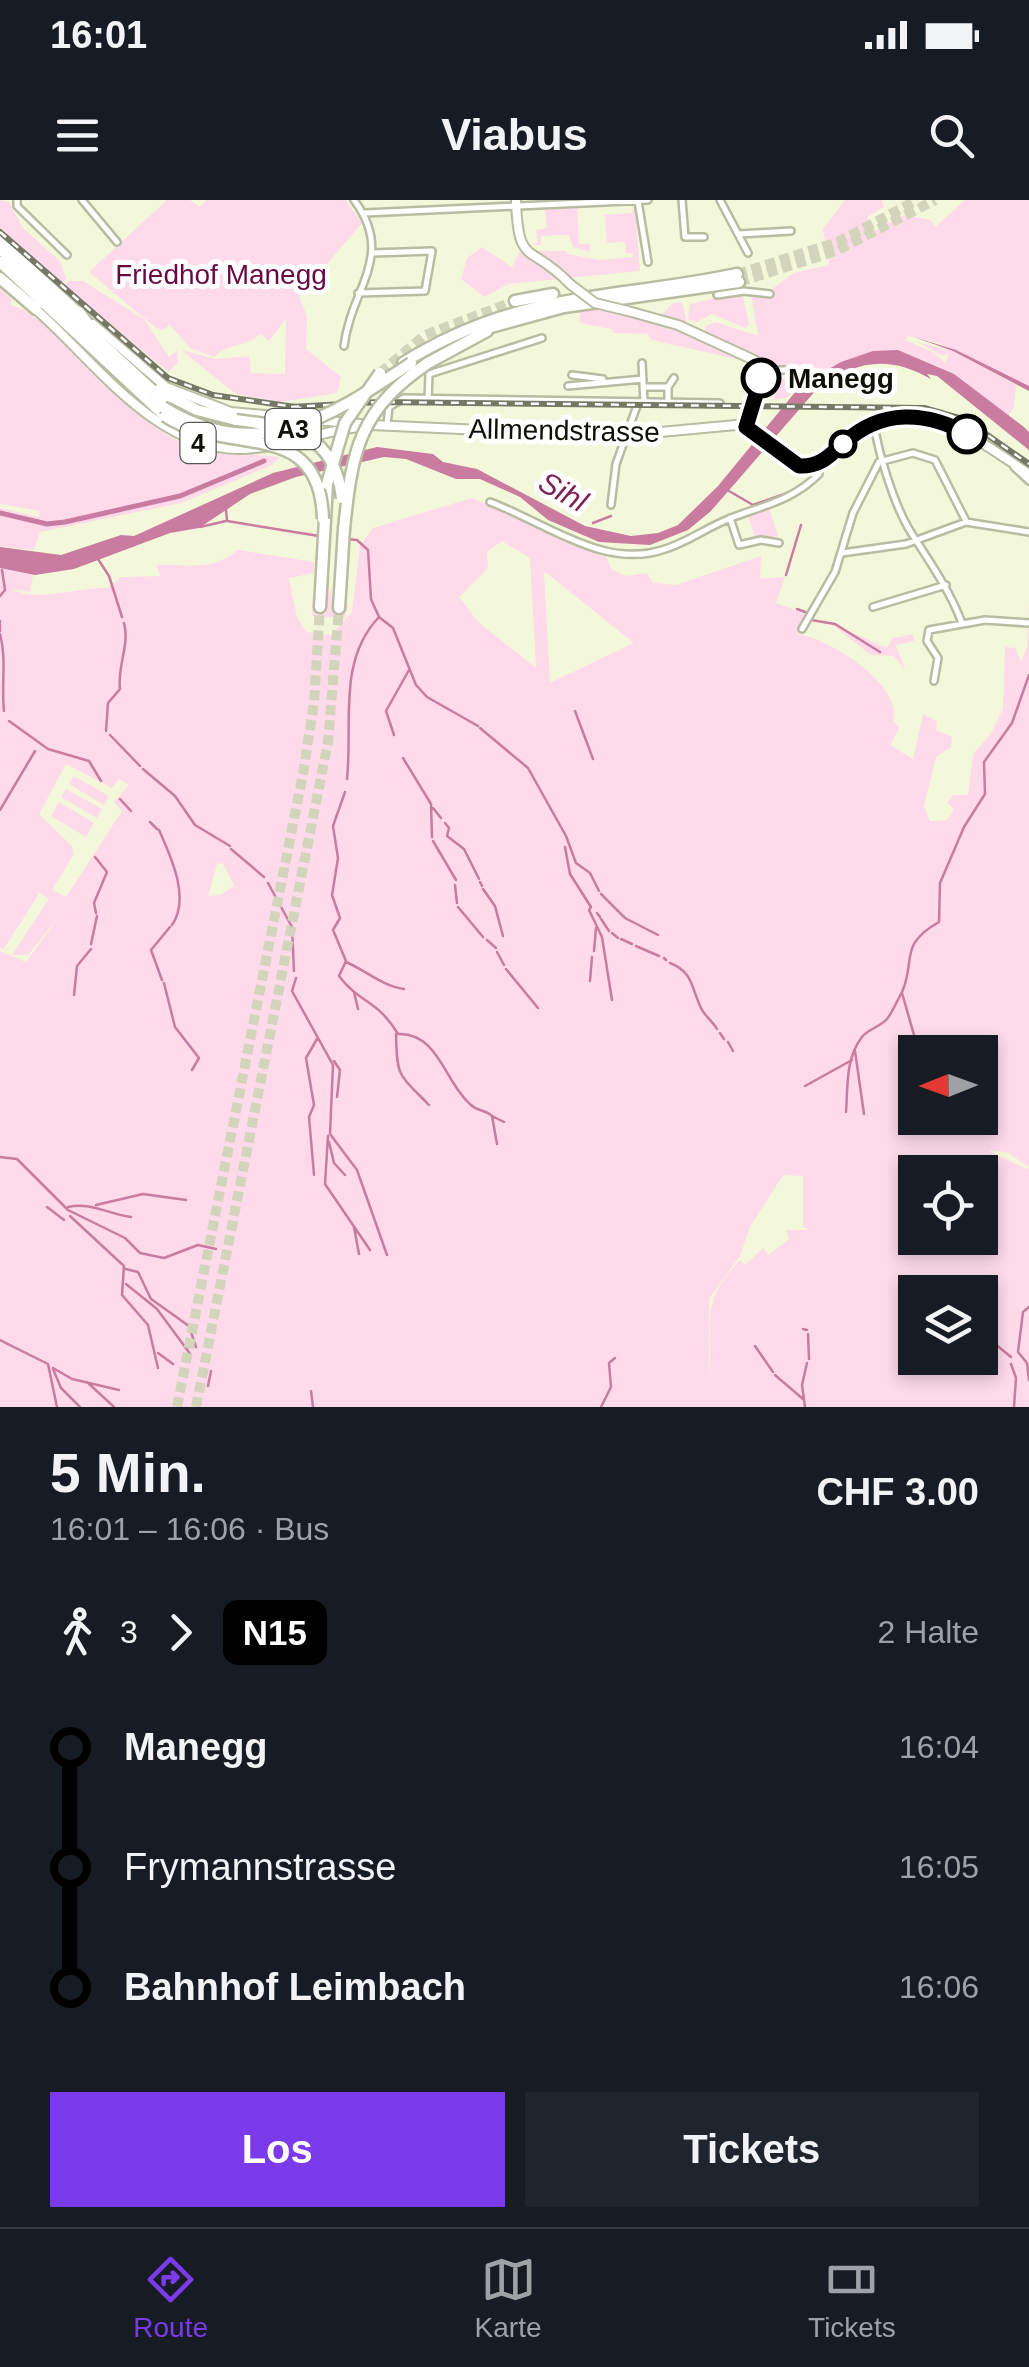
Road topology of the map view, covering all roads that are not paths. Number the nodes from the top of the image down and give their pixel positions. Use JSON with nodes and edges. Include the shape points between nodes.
{"nodes":[{"id":1,"x":354,"y":200,"type":"edge"},
{"id":2,"x":438,"y":200,"type":"edge"},
{"id":3,"x":648,"y":200,"type":"edge"},
{"id":4,"x":682,"y":200,"type":"edge"},
{"id":5,"x":720,"y":200,"type":"edge"},
{"id":6,"x":85,"y":201,"type":"edge"},
{"id":7,"x":635,"y":201,"type":"edge"},
{"id":8,"x":516,"y":202,"type":"edge"},
{"id":9,"x":17,"y":203,"type":"edge"},
{"id":10,"x":438,"y":209,"type":"junction"},
{"id":11,"x":364,"y":213,"type":"junction"},
{"id":12,"x":791,"y":231,"type":"dead end"},
{"id":13,"x":739,"y":234,"type":"junction"},
{"id":14,"x":704,"y":237,"type":"dead end"},
{"id":15,"x":117,"y":242,"type":"dead end"},
{"id":16,"x":0,"y":247,"type":"edge"},
{"id":17,"x":373,"y":252,"type":"junction"},
{"id":18,"x":748,"y":253,"type":"dead end"},
{"id":19,"x":66,"y":255,"type":"dead end"},
{"id":20,"x":648,"y":262,"type":"dead end"},
{"id":21,"x":0,"y":273,"type":"edge"},
{"id":22,"x":22,"y":277,"type":"junction"},
{"id":23,"x":632,"y":288,"type":"junction"},
{"id":24,"x":43,"y":291,"type":"junction"},
{"id":25,"x":358,"y":293,"type":"junction"},
{"id":26,"x":770,"y":294,"type":"dead end"},
{"id":27,"x":717,"y":295,"type":"dead end"},
{"id":28,"x":515,"y":301,"type":"tunnel mouth"},
{"id":29,"x":36,"y":309,"type":"joint"},
{"id":30,"x":51,"y":312,"type":"junction"},
{"id":31,"x":78,"y":312,"type":"junction"},
{"id":32,"x":520,"y":317,"type":"junction"},
{"id":33,"x":542,"y":338,"type":"dead end"},
{"id":34,"x":344,"y":346,"type":"dead end"},
{"id":35,"x":433,"y":348,"type":"junction"},
{"id":36,"x":114,"y":356,"type":"junction"},
{"id":37,"x":642,"y":363,"type":"dead end"},
{"id":38,"x":758,"y":367,"type":"junction"},
{"id":39,"x":788,"y":370,"type":"dead end"},
{"id":40,"x":380,"y":373,"type":"tunnel mouth"},
{"id":41,"x":572,"y":375,"type":"dead end"},
{"id":42,"x":674,"y":378,"type":"dead end"},
{"id":43,"x":603,"y":379,"type":"junction"},
{"id":44,"x":642,"y":379,"type":"junction"},
{"id":45,"x":568,"y":386,"type":"dead end"},
{"id":46,"x":643,"y":387,"type":"junction"},
{"id":47,"x":668,"y":387,"type":"junction"},
{"id":48,"x":428,"y":400,"type":"junction"},
{"id":49,"x":720,"y":402,"type":"dead end"},
{"id":50,"x":641,"y":403,"type":"junction"},
{"id":51,"x":668,"y":403,"type":"junction"},
{"id":52,"x":166,"y":405,"type":"junction"},
{"id":53,"x":312,"y":420,"type":"junction"},
{"id":54,"x":874,"y":422,"type":"junction"},
{"id":55,"x":371,"y":425,"type":"junction"},
{"id":56,"x":387,"y":426,"type":"junction"},
{"id":57,"x":749,"y":430,"type":"junction"},
{"id":58,"x":628,"y":434,"type":"junction"},
{"id":59,"x":310,"y":435,"type":"junction"},
{"id":60,"x":879,"y":462,"type":"junction"},
{"id":61,"x":818,"y":464,"type":"junction"},
{"id":62,"x":1029,"y":477,"type":"edge"},
{"id":63,"x":490,"y":502,"type":"dead end"},
{"id":64,"x":610,"y":505,"type":"dead end"},
{"id":65,"x":730,"y":518,"type":"junction"},
{"id":66,"x":323,"y":520,"type":"junction"},
{"id":67,"x":966,"y":522,"type":"junction"},
{"id":68,"x":344,"y":528,"type":"junction"},
{"id":69,"x":1029,"y":532,"type":"edge"},
{"id":70,"x":916,"y":540,"type":"junction"},
{"id":71,"x":779,"y":543,"type":"dead end"},
{"id":72,"x":842,"y":553,"type":"junction"},
{"id":73,"x":946,"y":585,"type":"junction"},
{"id":74,"x":320,"y":607,"type":"tunnel mouth"},
{"id":75,"x":873,"y":607,"type":"dead end"},
{"id":76,"x":339,"y":608,"type":"tunnel mouth"},
{"id":77,"x":962,"y":623,"type":"junction"},
{"id":78,"x":1028,"y":623,"type":"edge"},
{"id":79,"x":802,"y":629,"type":"dead end"},
{"id":80,"x":934,"y":680,"type":"dead end"}],
"edges":[{"from":1,"to":11,"type":"street"},
{"from":2,"to":10,"type":"street"},
{"from":3,"to":7,"type":"street"},
{"from":4,"to":14,"type":"street","via":[[685,238]]},
{"from":5,"to":13,"type":"street"},
{"from":6,"to":15,"type":"street"},
{"from":7,"to":8,"type":"street"},
{"from":7,"to":20,"type":"street"},
{"from":8,"to":10,"type":"street"},
{"from":8,"to":38,"type":"main road","bridge":true,"via":[[522,246],[595,303],[708,337]]},
{"from":9,"to":19,"type":"street"},
{"from":10,"to":11,"type":"street"},
{"from":11,"to":17,"type":"street"},
{"from":12,"to":13,"type":"street"},
{"from":13,"to":18,"type":"street"},
{"from":16,"to":22,"type":"highway"},
{"from":16,"to":24,"type":"highway"},
{"from":16,"to":31,"type":"main road","name":"Allmendstrasse","number":"4"},
{"from":17,"to":25,"type":"street"},
{"from":17,"to":25,"type":"street","via":[[432,251],[425,291]]},
{"from":21,"to":22,"type":"highway"},
{"from":21,"to":29,"type":"highway"},
{"from":21,"to":30,"type":"highway"},
{"from":22,"to":24,"type":"highway"},
{"from":22,"to":30,"type":"highway"},
{"from":23,"to":28,"type":"highway"},
{"from":23,"to":32,"type":"highway","number":"A3","via":[[738,278]]},
{"from":23,"to":35,"type":"highway","via":[[524,308]]},
{"from":24,"to":36,"type":"highway"},
{"from":25,"to":34,"type":"street"},
{"from":26,"to":27,"type":"street"},
{"from":29,"to":59,"type":"main road","name":"Allmendstrasse","number":"4","via":[[154,418],[184,437],[243,449]]},
{"from":30,"to":52,"type":"highway","number":"A3","via":[[120,375]]},
{"from":31,"to":36,"type":"highway"},
{"from":31,"to":53,"type":"main road","name":"Allmendstrasse","number":"4","via":[[180,395],[231,412]]},
{"from":32,"to":35,"type":"highway","number":"A3"},
{"from":32,"to":68,"type":"highway","number":"A3","bridge":true,"via":[[448,350],[397,386],[366,424],[352,460]]},
{"from":33,"to":48,"type":"street","via":[[428,374]]},
{"from":35,"to":52,"type":"highway","bridge":true,"via":[[340,404],[287,425],[230,427]]},
{"from":36,"to":52,"type":"highway"},
{"from":37,"to":44,"type":"street"},
{"from":38,"to":39,"type":"street"},
{"from":38,"to":57,"type":"main road"},
{"from":40,"to":66,"type":"highway","number":"A3","bridge":true,"via":[[337,442]]},
{"from":41,"to":43,"type":"street"},
{"from":42,"to":47,"type":"street"},
{"from":43,"to":44,"type":"street"},
{"from":43,"to":45,"type":"street"},
{"from":44,"to":46,"type":"street"},
{"from":46,"to":47,"type":"street"},
{"from":46,"to":50,"type":"street"},
{"from":47,"to":51,"type":"street"},
{"from":48,"to":50,"type":"street"},
{"from":48,"to":56,"type":"street","via":[[395,400]]},
{"from":49,"to":51,"type":"street"},
{"from":50,"to":51,"type":"street"},
{"from":50,"to":58,"type":"street"},
{"from":52,"to":66,"type":"highway","number":"A3","bridge":true,"via":[[207,437],[269,443],[294,453],[316,479]]},
{"from":52,"to":68,"type":"highway","bridge":true,"via":[[287,426],[312,440],[337,474]]},
{"from":53,"to":55,"type":"main road","name":"Allmendstrasse","number":"4"},
{"from":53,"to":59,"type":"main road","via":[[316,429]]},
{"from":54,"to":60,"type":"street"},
{"from":54,"to":61,"type":"main road"},
{"from":54,"to":62,"type":"main road","via":[[896,416],[946,422]]},
{"from":55,"to":56,"type":"main road","name":"Allmendstrasse","number":"4"},
{"from":55,"to":59,"type":"main road","name":"Allmendstrasse","number":"4"},
{"from":56,"to":58,"type":"main road","name":"Allmendstrasse","number":"4"},
{"from":57,"to":58,"type":"main road","name":"Allmendstrasse","number":"4","via":[[731,424]]},
{"from":57,"to":61,"type":"main road","via":[[799,466]]},
{"from":58,"to":64,"type":"street"},
{"from":60,"to":67,"type":"street","via":[[913,454],[935,460]]},
{"from":60,"to":70,"type":"street"},
{"from":60,"to":72,"type":"street","via":[[852,513]]},
{"from":61,"to":65,"type":"street","via":[[819,474],[798,494]]},
{"from":63,"to":65,"type":"street","via":[[626,557],[677,545]]},
{"from":65,"to":71,"type":"street","via":[[740,545]]},
{"from":66,"to":74,"type":"highway","number":"A3"},
{"from":67,"to":69,"type":"street"},
{"from":67,"to":70,"type":"street"},
{"from":68,"to":76,"type":"highway","number":"A3"},
{"from":70,"to":72,"type":"street"},
{"from":70,"to":73,"type":"street"},
{"from":72,"to":79,"type":"street"},
{"from":73,"to":75,"type":"street"},
{"from":73,"to":77,"type":"street"},
{"from":77,"to":78,"type":"street"},
{"from":77,"to":80,"type":"street","via":[[927,633],[938,658]]}]}
